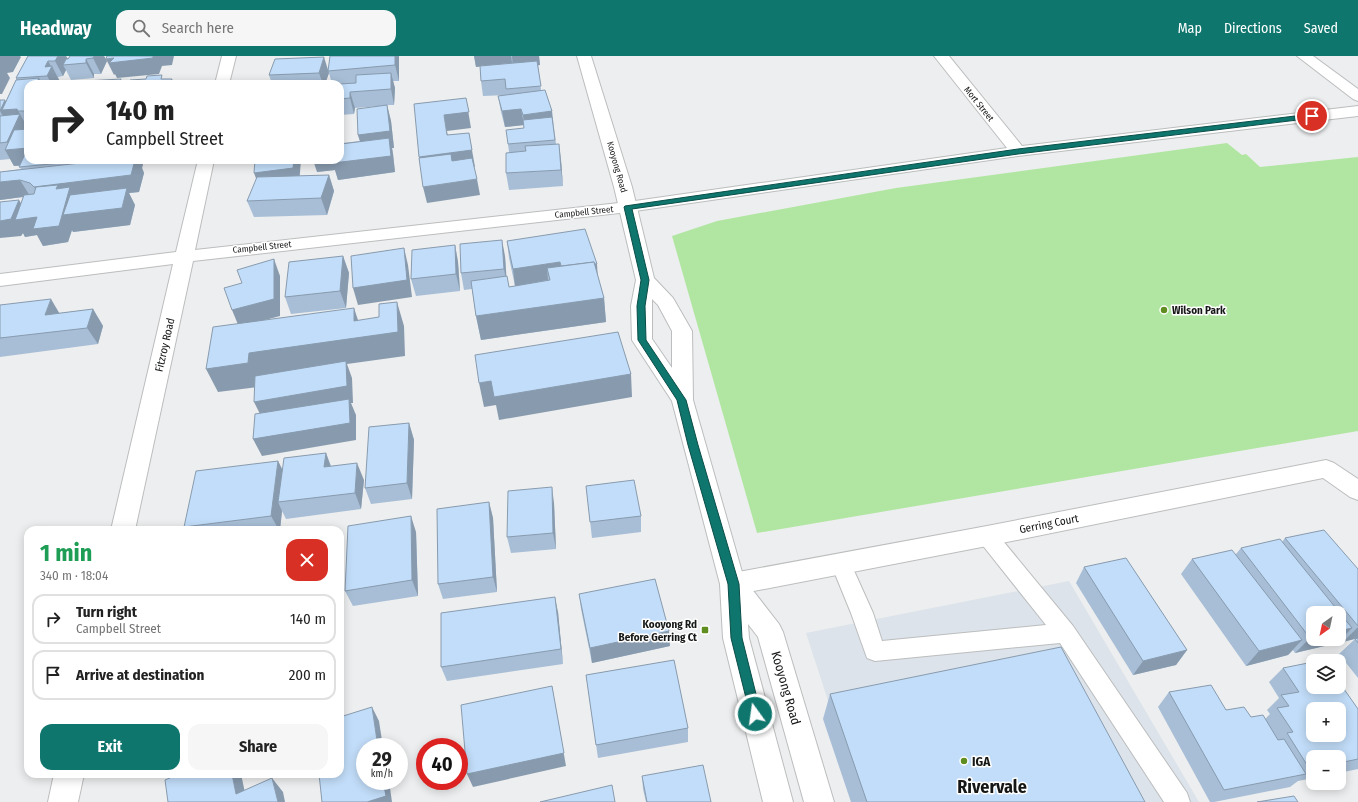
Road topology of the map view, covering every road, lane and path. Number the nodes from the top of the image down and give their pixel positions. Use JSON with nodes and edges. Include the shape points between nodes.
{"nodes":[{"id":1,"x":228,"y":56,"type":"edge"},
{"id":2,"x":584,"y":56,"type":"edge"},
{"id":3,"x":941,"y":56,"type":"edge"},
{"id":4,"x":1304,"y":56,"type":"edge"},
{"id":5,"x":223,"y":80,"type":"edge"},
{"id":6,"x":1358,"y":96,"type":"edge"},
{"id":7,"x":1358,"y":111,"type":"edge"},
{"id":8,"x":1018,"y":152,"type":"junction"},
{"id":9,"x":205,"y":164,"type":"edge"},
{"id":10,"x":628,"y":207,"type":"junction"},
{"id":11,"x":185,"y":256,"type":"junction"},
{"id":12,"x":0,"y":280,"type":"edge"},
{"id":13,"x":645,"y":280,"type":"junction"},
{"id":14,"x":682,"y":400,"type":"junction"},
{"id":15,"x":1358,"y":491,"type":"edge"},
{"id":16,"x":124,"y":526,"type":"edge"},
{"id":17,"x":987,"y":536,"type":"junction"},
{"id":18,"x":841,"y":564,"type":"junction"},
{"id":19,"x":734,"y":584,"type":"junction"},
{"id":20,"x":1065,"y":633,"type":"junction"},
{"id":21,"x":68,"y":778,"type":"edge"},
{"id":22,"x":63,"y":802,"type":"edge"},
{"id":23,"x":778,"y":802,"type":"edge"},
{"id":24,"x":819,"y":802,"type":"edge"},
{"id":25,"x":1178,"y":802,"type":"edge"}],
"edges":[{"from":1,"to":5,"type":"street"},
{"from":2,"to":10,"type":"street","name":"Kooyong Road"},
{"from":3,"to":8,"type":"street","name":"Mort Street"},
{"from":4,"to":6,"type":"street"},
{"from":7,"to":8,"type":"street","name":"Campbell Street"},
{"from":8,"to":10,"type":"street","name":"Campbell Street"},
{"from":9,"to":11,"type":"street","name":"Fitzroy Road"},
{"from":10,"to":11,"type":"street","name":"Campbell Street"},
{"from":10,"to":13,"type":"street","name":"Kooyong Road"},
{"from":11,"to":12,"type":"street","name":"Campbell Street"},
{"from":11,"to":16,"type":"street","name":"Fitzroy Road"},
{"from":13,"to":14,"type":"street","name":"Kooyong Road","via":[[666,302],[682,332]]},
{"from":13,"to":14,"type":"street","name":"Kooyong Road","via":[[641,306],[642,340]]},
{"from":14,"to":19,"type":"street","name":"Kooyong Road"},
{"from":15,"to":17,"type":"street","name":"Gerring Court","via":[[1326,469]]},
{"from":17,"to":18,"type":"street","name":"Gerring Court"},
{"from":17,"to":20,"type":"lane"},
{"from":18,"to":19,"type":"street","name":"Gerring Court"},
{"from":18,"to":20,"type":"lane","via":[[875,651]]},
{"from":19,"to":23,"type":"street","name":"Kooyong Road","via":[[736,638]]},
{"from":19,"to":24,"type":"street","name":"Kooyong Road","via":[[770,632]]},
{"from":20,"to":25,"type":"lane"},
{"from":21,"to":22,"type":"street"}]}
